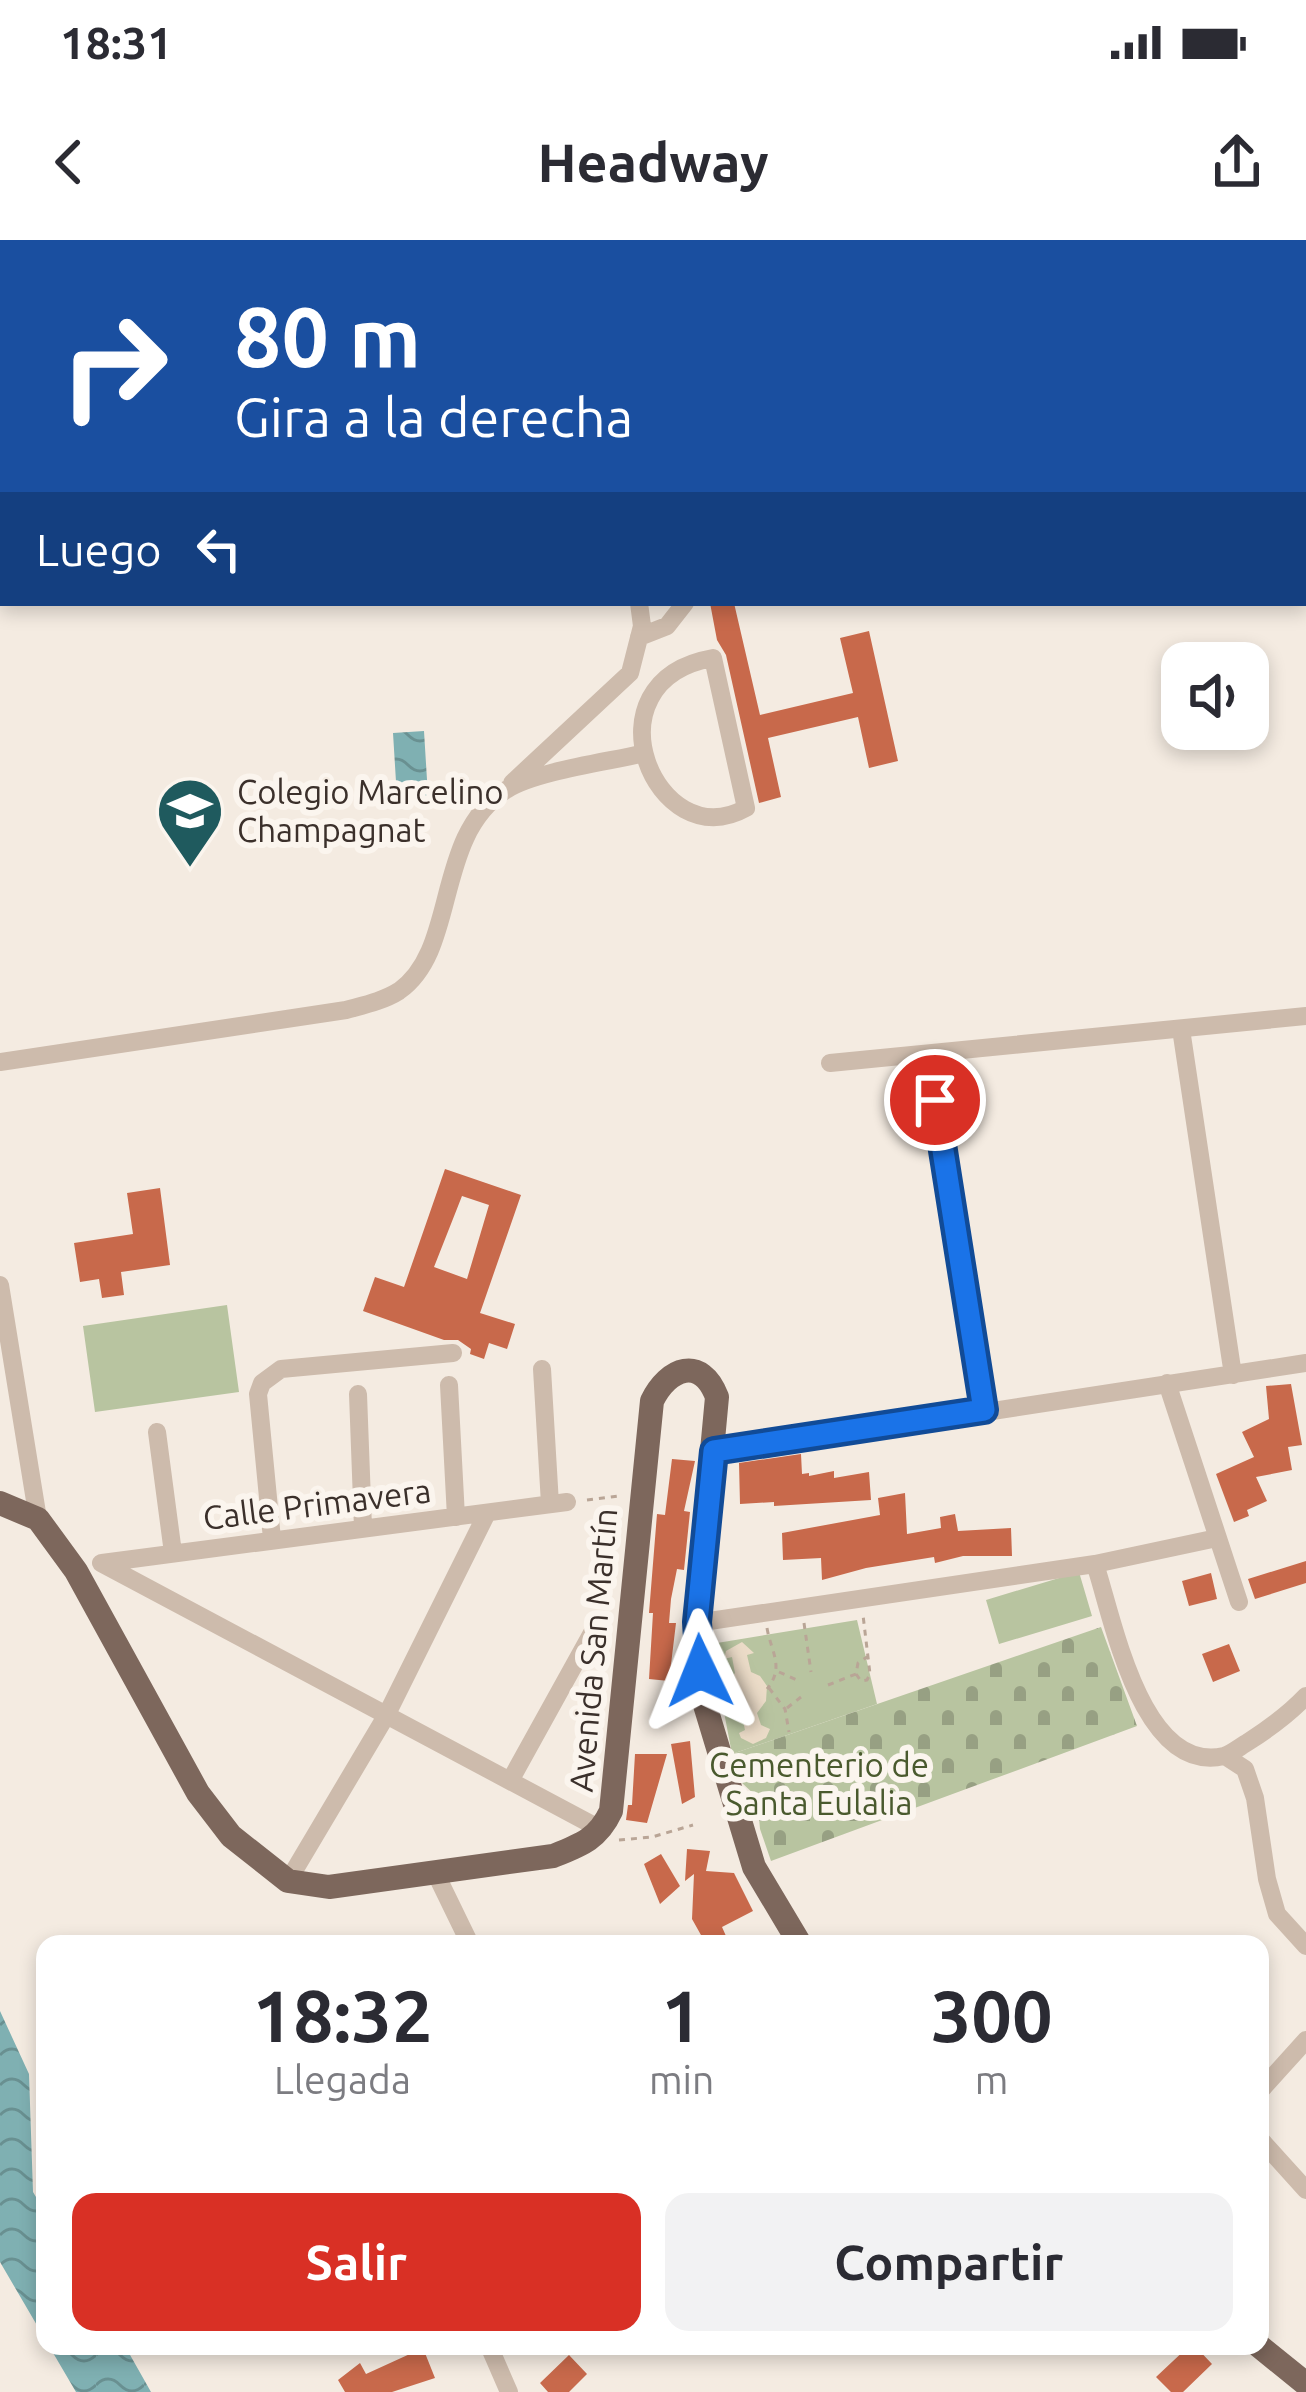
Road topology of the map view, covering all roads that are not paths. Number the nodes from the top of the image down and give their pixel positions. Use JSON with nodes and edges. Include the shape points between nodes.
{"nodes":[{"id":1,"x":639,"y":606,"type":"edge"},
{"id":2,"x":683,"y":606,"type":"edge"},
{"id":3,"x":639,"y":637,"type":"junction"},
{"id":4,"x":641,"y":754,"type":"junction"},
{"id":5,"x":505,"y":790,"type":"junction"},
{"id":6,"x":1306,"y":1016,"type":"edge"},
{"id":7,"x":1181,"y":1030,"type":"junction"},
{"id":8,"x":928,"y":1056,"type":"junction"},
{"id":9,"x":0,"y":1062,"type":"edge"},
{"id":10,"x":830,"y":1064,"type":"dead end"},
{"id":11,"x":0,"y":1285,"type":"edge"},
{"id":12,"x":453,"y":1353,"type":"dead end"},
{"id":13,"x":1306,"y":1363,"type":"edge"},
{"id":14,"x":542,"y":1370,"type":"dead end"},
{"id":15,"x":1233,"y":1375,"type":"junction"},
{"id":16,"x":1167,"y":1384,"type":"junction"},
{"id":17,"x":449,"y":1385,"type":"dead end"},
{"id":18,"x":358,"y":1394,"type":"dead end"},
{"id":19,"x":984,"y":1410,"type":"junction"},
{"id":20,"x":157,"y":1432,"type":"dead end"},
{"id":21,"x":714,"y":1451,"type":"junction"},
{"id":22,"x":0,"y":1503,"type":"edge"},
{"id":23,"x":488,"y":1513,"type":"junction"},
{"id":24,"x":456,"y":1517,"type":"junction"},
{"id":25,"x":38,"y":1519,"type":"junction"},
{"id":26,"x":363,"y":1528,"type":"junction"},
{"id":27,"x":1217,"y":1538,"type":"junction"},
{"id":28,"x":272,"y":1539,"type":"junction"},
{"id":29,"x":173,"y":1553,"type":"junction"},
{"id":30,"x":1095,"y":1564,"type":"junction"},
{"id":31,"x":88,"y":1567,"type":"junction"},
{"id":32,"x":1239,"y":1602,"type":"dead end"},
{"id":33,"x":697,"y":1622,"type":"junction"},
{"id":34,"x":593,"y":1631,"type":"dead end"},
{"id":35,"x":1306,"y":1696,"type":"edge"},
{"id":36,"x":386,"y":1716,"type":"junction"},
{"id":37,"x":1225,"y":1756,"type":"junction"},
{"id":38,"x":510,"y":1781,"type":"junction"},
{"id":39,"x":595,"y":1837,"type":"junction"},
{"id":40,"x":435,"y":1872,"type":"junction"},
{"id":41,"x":287,"y":1881,"type":"junction"},
{"id":42,"x":466,"y":1935,"type":"edge"},
{"id":43,"x":794,"y":1935,"type":"edge"},
{"id":44,"x":1306,"y":1946,"type":"edge"},
{"id":45,"x":1306,"y":2041,"type":"edge"},
{"id":46,"x":1269,"y":2081,"type":"edge"},
{"id":47,"x":1269,"y":2149,"type":"edge"},
{"id":48,"x":1306,"y":2190,"type":"edge"},
{"id":49,"x":1269,"y":2354,"type":"edge"},
{"id":50,"x":494,"y":2355,"type":"edge"},
{"id":51,"x":1306,"y":2384,"type":"edge"},
{"id":52,"x":509,"y":2392,"type":"edge"}],
"edges":[{"from":1,"to":3,"type":"street"},
{"from":2,"to":3,"type":"street","via":[[667,626]]},
{"from":3,"to":5,"type":"street","via":[[629,673]]},
{"from":4,"to":4,"type":"street","via":[[662,681],[713,658],[746,808],[719,817],[688,811],[660,787]]},
{"from":4,"to":5,"type":"street"},
{"from":5,"to":9,"type":"street","via":[[461,846],[426,962],[383,1000]]},
{"from":6,"to":7,"type":"street"},
{"from":7,"to":8,"type":"street"},
{"from":7,"to":15,"type":"street"},
{"from":8,"to":10,"type":"street"},
{"from":8,"to":19,"type":"street"},
{"from":11,"to":25,"type":"street"},
{"from":12,"to":28,"type":"street","via":[[281,1369],[262,1383]]},
{"from":13,"to":15,"type":"street"},
{"from":14,"to":23,"type":"street","name":"Calle Primavera","via":[[559,1503]]},
{"from":15,"to":16,"type":"street"},
{"from":16,"to":19,"type":"street"},
{"from":16,"to":27,"type":"street"},
{"from":17,"to":24,"type":"street"},
{"from":18,"to":26,"type":"street"},
{"from":19,"to":21,"type":"street"},
{"from":20,"to":29,"type":"street"},
{"from":21,"to":33,"type":"main road","name":"Avenida San Martín"},
{"from":21,"to":39,"type":"main road","name":"Avenida San Martín","via":[[712,1384],[680,1371],[662,1379],[641,1494],[615,1793]]},
{"from":22,"to":25,"type":"main road"},
{"from":23,"to":24,"type":"street","name":"Calle Primavera"},
{"from":23,"to":36,"type":"street"},
{"from":24,"to":26,"type":"street","name":"Calle Primavera"},
{"from":25,"to":31,"type":"main road"},
{"from":26,"to":28,"type":"street","name":"Calle Primavera"},
{"from":27,"to":30,"type":"street"},
{"from":27,"to":32,"type":"street"},
{"from":28,"to":29,"type":"street","name":"Calle Primavera"},
{"from":29,"to":31,"type":"street","name":"Calle Primavera"},
{"from":30,"to":33,"type":"street"},
{"from":30,"to":37,"type":"street","via":[[1138,1696],[1159,1730],[1176,1748]]},
{"from":31,"to":36,"type":"street"},
{"from":31,"to":41,"type":"main road","via":[[198,1792],[232,1836]]},
{"from":33,"to":43,"type":"main road","name":"Avenida San Martín","via":[[705,1705],[746,1845]]},
{"from":34,"to":38,"type":"street"},
{"from":35,"to":37,"type":"street"},
{"from":36,"to":38,"type":"street"},
{"from":36,"to":41,"type":"street"},
{"from":37,"to":44,"type":"street","via":[[1245,1769],[1255,1798],[1277,1914]]},
{"from":38,"to":39,"type":"street"},
{"from":39,"to":40,"type":"main road","via":[[553,1856]]},
{"from":40,"to":41,"type":"main road","via":[[329,1887]]},
{"from":40,"to":42,"type":"street"},
{"from":45,"to":46,"type":"street"},
{"from":47,"to":48,"type":"street"},
{"from":49,"to":51,"type":"main road"},
{"from":50,"to":52,"type":"street"}]}
